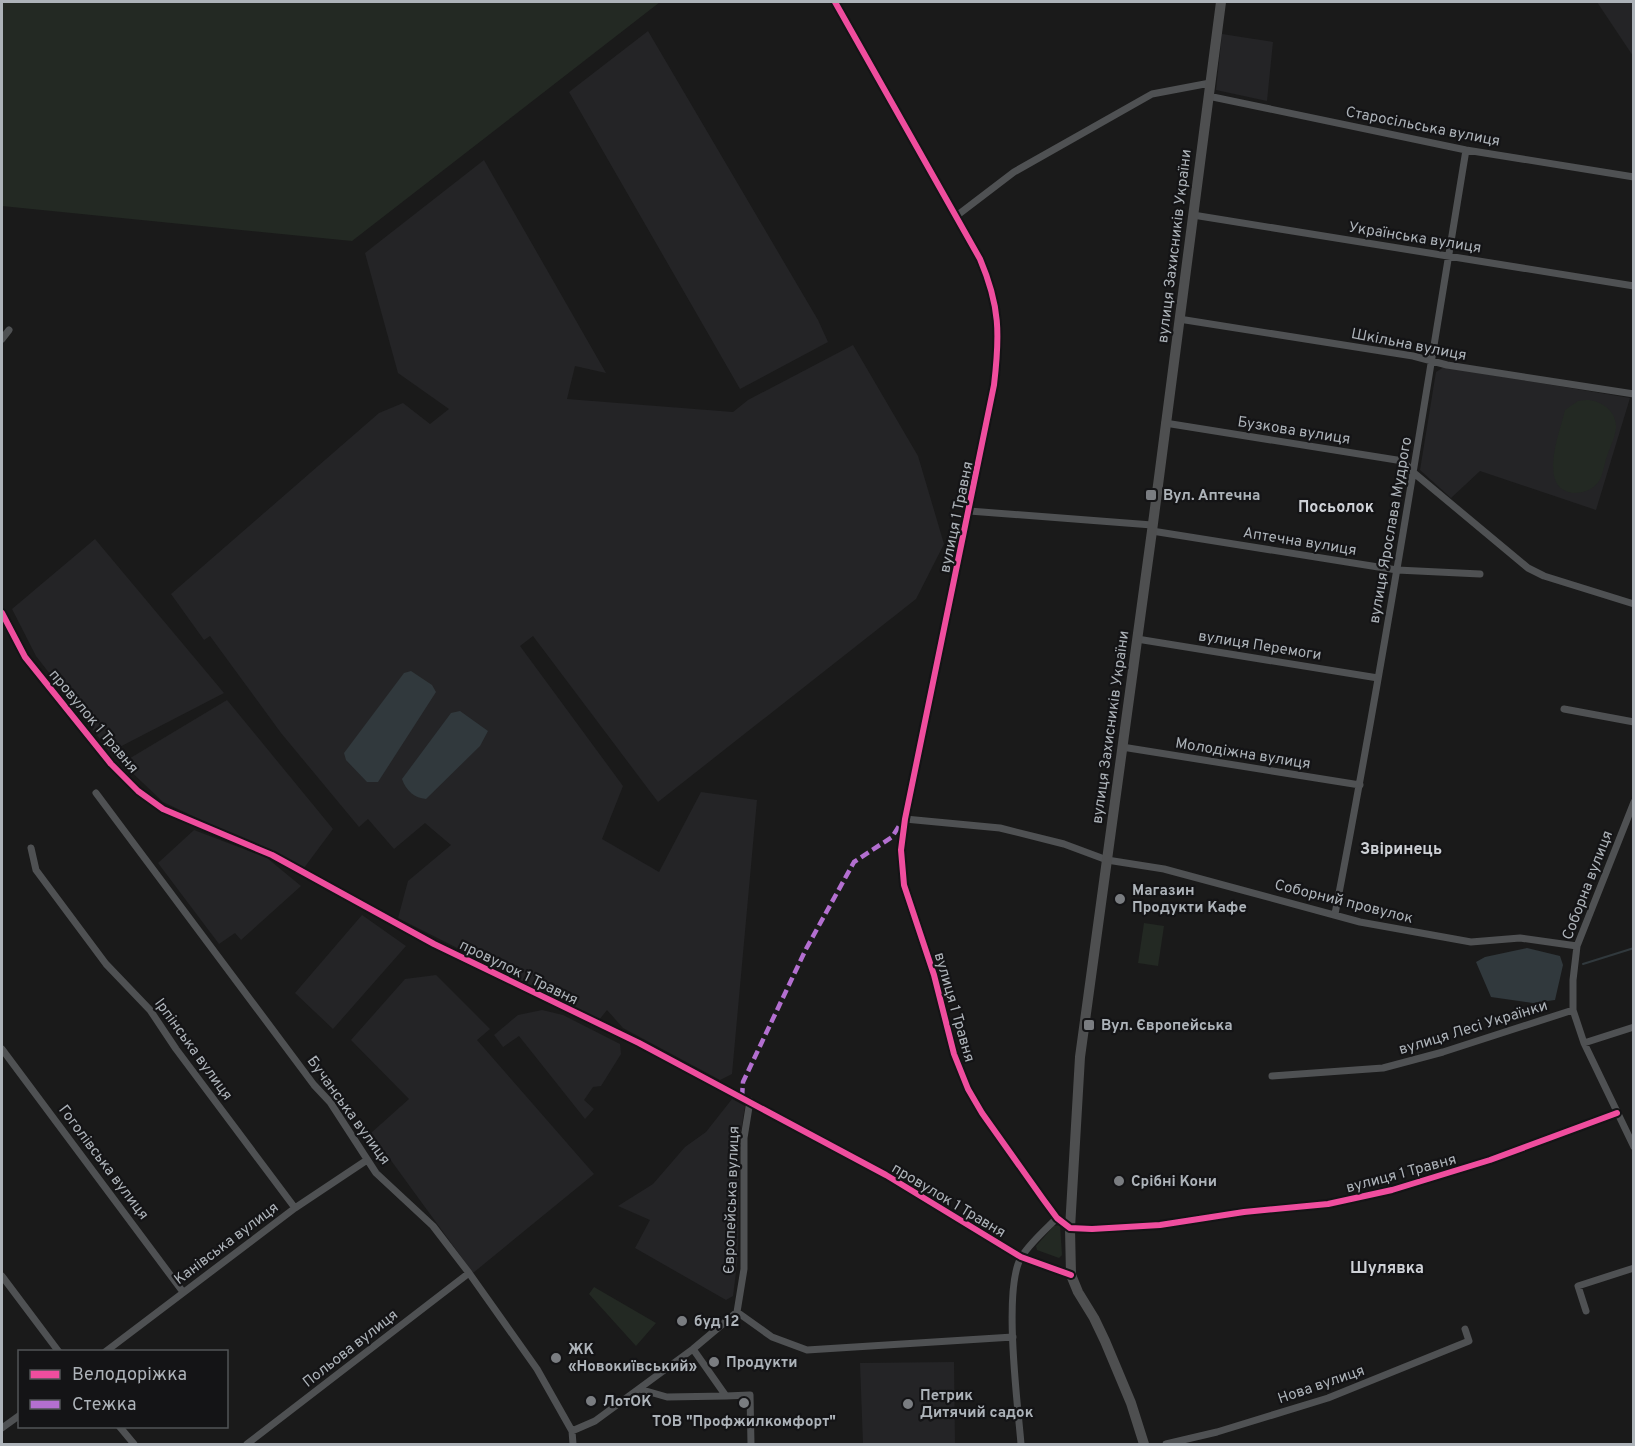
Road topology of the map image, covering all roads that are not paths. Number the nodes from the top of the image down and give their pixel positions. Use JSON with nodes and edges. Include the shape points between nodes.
{"nodes":[{"id":1,"x":835,"y":2,"type":"edge"},
{"id":2,"x":1221,"y":2,"type":"edge"},
{"id":3,"x":1210,"y":83,"type":"junction"},
{"id":4,"x":1209,"y":96,"type":"junction"},
{"id":5,"x":1466,"y":150,"type":"junction"},
{"id":6,"x":1634,"y":177,"type":"edge"},
{"id":7,"x":1193,"y":215,"type":"junction"},
{"id":8,"x":955,"y":217,"type":"junction"},
{"id":9,"x":1448,"y":256,"type":"junction"},
{"id":10,"x":1634,"y":286,"type":"edge"},
{"id":11,"x":1179,"y":319,"type":"junction"},
{"id":12,"x":9,"y":330,"type":"dead end"},
{"id":13,"x":2,"y":339,"type":"edge"},
{"id":14,"x":1431,"y":362,"type":"junction"},
{"id":15,"x":1634,"y":394,"type":"edge"},
{"id":16,"x":1165,"y":423,"type":"junction"},
{"id":17,"x":1414,"y":473,"type":"junction"},
{"id":18,"x":969,"y":511,"type":"junction"},
{"id":19,"x":1152,"y":528,"type":"junction"},
{"id":20,"x":1397,"y":570,"type":"junction"},
{"id":21,"x":1480,"y":574,"type":"dead end"},
{"id":22,"x":1634,"y":604,"type":"edge"},
{"id":23,"x":2,"y":613,"type":"edge"},
{"id":24,"x":1137,"y":639,"type":"junction"},
{"id":25,"x":1378,"y":678,"type":"junction"},
{"id":26,"x":1564,"y":709,"type":"dead end"},
{"id":27,"x":1634,"y":722,"type":"edge"},
{"id":28,"x":1122,"y":747,"type":"junction"},
{"id":29,"x":1360,"y":785,"type":"junction"},
{"id":30,"x":96,"y":793,"type":"dead end"},
{"id":31,"x":1634,"y":802,"type":"edge"},
{"id":32,"x":905,"y":819,"type":"junction"},
{"id":33,"x":31,"y":848,"type":"dead end"},
{"id":34,"x":1107,"y":860,"type":"junction"},
{"id":35,"x":1335,"y":914,"type":"junction"},
{"id":36,"x":1577,"y":946,"type":"junction"},
{"id":37,"x":1573,"y":1010,"type":"junction"},
{"id":38,"x":1634,"y":1027,"type":"edge"},
{"id":39,"x":1584,"y":1043,"type":"junction"},
{"id":40,"x":2,"y":1049,"type":"edge"},
{"id":41,"x":1272,"y":1076,"type":"dead end"},
{"id":42,"x":750,"y":1101,"type":"junction"},
{"id":43,"x":1617,"y":1113,"type":"junction"},
{"id":44,"x":1634,"y":1147,"type":"edge"},
{"id":45,"x":367,"y":1160,"type":"junction"},
{"id":46,"x":295,"y":1209,"type":"junction"},
{"id":47,"x":1057,"y":1218,"type":"junction"},
{"id":48,"x":1070,"y":1228,"type":"junction"},
{"id":49,"x":1021,"y":1257,"type":"junction"},
{"id":50,"x":1634,"y":1268,"type":"edge"},
{"id":51,"x":469,"y":1273,"type":"junction"},
{"id":52,"x":1071,"y":1275,"type":"junction"},
{"id":53,"x":2,"y":1276,"type":"edge"},
{"id":54,"x":183,"y":1292,"type":"junction"},
{"id":55,"x":1586,"y":1311,"type":"dead end"},
{"id":56,"x":737,"y":1312,"type":"junction"},
{"id":57,"x":1465,"y":1329,"type":"dead end"},
{"id":58,"x":1013,"y":1337,"type":"junction"},
{"id":59,"x":693,"y":1349,"type":"junction"},
{"id":60,"x":58,"y":1350,"type":"edge"},
{"id":61,"x":108,"y":1350,"type":"edge"},
{"id":62,"x":639,"y":1389,"type":"junction"},
{"id":63,"x":726,"y":1396,"type":"junction"},
{"id":64,"x":18,"y":1416,"type":"edge"},
{"id":65,"x":2,"y":1428,"type":"edge"},
{"id":66,"x":121,"y":1428,"type":"edge"},
{"id":67,"x":572,"y":1431,"type":"junction"},
{"id":68,"x":134,"y":1444,"type":"edge"},
{"id":69,"x":248,"y":1444,"type":"edge"},
{"id":70,"x":573,"y":1444,"type":"edge"},
{"id":71,"x":751,"y":1444,"type":"edge"},
{"id":72,"x":1021,"y":1444,"type":"edge"},
{"id":73,"x":1144,"y":1444,"type":"edge"},
{"id":74,"x":1166,"y":1444,"type":"edge"}],
"edges":[{"from":1,"to":8,"type":"street","name":"вулиця 1 Травня"},
{"from":2,"to":3,"type":"street"},
{"from":3,"to":4,"type":"street"},
{"from":3,"to":8,"type":"street","via":[[1152,94],[1014,172]]},
{"from":4,"to":5,"type":"street","name":"Старосільська вулиця"},
{"from":4,"to":7,"type":"street","name":"вулиця Захисників України"},
{"from":5,"to":6,"type":"street","name":"Старосільська вулиця"},
{"from":5,"to":9,"type":"street","name":"вулиця Ярослава Мудрого"},
{"from":7,"to":9,"type":"street","name":"Українська вулиця"},
{"from":7,"to":11,"type":"street","name":"вулиця Захисників України"},
{"from":8,"to":18,"type":"street","name":"вулиця 1 Травня","via":[[992,287],[998,323],[994,385]]},
{"from":9,"to":10,"type":"street","name":"Українська вулиця"},
{"from":9,"to":14,"type":"street","name":"вулиця Ярослава Мудрого"},
{"from":11,"to":14,"type":"street","name":"Шкільна вулиця"},
{"from":11,"to":16,"type":"street","name":"вулиця Захисників України"},
{"from":12,"to":13,"type":"street"},
{"from":14,"to":15,"type":"street","name":"Шкільна вулиця"},
{"from":14,"to":17,"type":"street","name":"вулиця Ярослава Мудрого"},
{"from":16,"to":17,"type":"street","name":"Бузкова вулиця","via":[[1403,461]]},
{"from":16,"to":19,"type":"street","name":"вулиця Захисників України"},
{"from":17,"to":20,"type":"street","name":"вулиця Ярослава Мудрого"},
{"from":17,"to":22,"type":"street","name":"Бузкова вулиця","via":[[1528,568]]},
{"from":18,"to":19,"type":"street","name":"Аптечна вулиця"},
{"from":18,"to":32,"type":"street","name":"вулиця 1 Травня"},
{"from":19,"to":20,"type":"street","name":"Аптечна вулиця"},
{"from":19,"to":24,"type":"street","name":"вулиця Захисників України"},
{"from":20,"to":21,"type":"street","name":"Аптечна вулиця"},
{"from":20,"to":25,"type":"street","name":"вулиця Ярослава Мудрого"},
{"from":23,"to":42,"type":"street","name":"провулок 1 Травня","via":[[25,657],[111,764],[138,791],[163,808],[272,855],[434,945]]},
{"from":24,"to":25,"type":"street","name":"вулиця Перемоги"},
{"from":24,"to":28,"type":"street","name":"вулиця Захисників України"},
{"from":25,"to":29,"type":"street","name":"вулиця Ярослава Мудрого"},
{"from":26,"to":27,"type":"street"},
{"from":28,"to":29,"type":"street","name":"Молодіжна вулиця"},
{"from":28,"to":34,"type":"street","name":"вулиця Захисників України"},
{"from":29,"to":35,"type":"street","name":"вулиця Ярослава Мудрого"},
{"from":30,"to":45,"type":"street","name":"Бучанська вулиця","via":[[330,1102]]},
{"from":31,"to":36,"type":"street","name":"Соборна вулиця"},
{"from":32,"to":34,"type":"street","name":"Соборний провулок","via":[[1000,828],[1064,844]]},
{"from":32,"to":47,"type":"street","name":"вулиця 1 Травня","via":[[901,850],[904,885],[934,975],[954,1054],[982,1113]]},
{"from":33,"to":46,"type":"street","name":"Ірпінська вулиця","via":[[36,870],[106,964],[150,1010]]},
{"from":34,"to":35,"type":"street","name":"Соборний провулок","via":[[1164,869]]},
{"from":34,"to":48,"type":"street","name":"вулиця Захисників України","via":[[1080,1058]]},
{"from":35,"to":36,"type":"street","name":"Соборний провулок","via":[[1471,942],[1520,938]]},
{"from":36,"to":37,"type":"street","name":"Соборна вулиця"},
{"from":37,"to":39,"type":"street","name":"Соборна вулиця"},
{"from":37,"to":41,"type":"street","name":"вулиця Лесі Українки","via":[[1383,1068]]},
{"from":38,"to":39,"type":"street"},
{"from":39,"to":43,"type":"street","name":"Соборна вулиця"},
{"from":40,"to":54,"type":"street","name":"Гоголівська вулиця"},
{"from":42,"to":49,"type":"street","name":"провулок 1 Травня","via":[[886,1175]]},
{"from":42,"to":56,"type":"street","name":"Європейська вулиця","via":[[744,1138],[744,1269]]},
{"from":43,"to":44,"type":"street","name":"Соборна вулиця"},
{"from":43,"to":48,"type":"street","name":"вулиця 1 Травня","via":[[1490,1160],[1328,1204],[1160,1225]]},
{"from":45,"to":46,"type":"street","name":"Канівська вулиця"},
{"from":45,"to":51,"type":"street","name":"Бучанська вулиця","via":[[433,1226]]},
{"from":46,"to":54,"type":"street","name":"Канівська вулиця"},
{"from":47,"to":48,"type":"street","name":"вулиця 1 Травня"},
{"from":47,"to":49,"type":"street"},
{"from":48,"to":52,"type":"street","name":"вулиця Захисників України"},
{"from":49,"to":52,"type":"street","name":"провулок 1 Травня"},
{"from":49,"to":58,"type":"street","via":[[1012,1303]]},
{"from":50,"to":55,"type":"street","via":[[1578,1286]]},
{"from":51,"to":67,"type":"street","name":"Бучанська вулиця","via":[[537,1369]]},
{"from":51,"to":69,"type":"street","name":"Польова вулиця"},
{"from":52,"to":73,"type":"street","name":"вулиця Захисників України","via":[[1105,1341]]},
{"from":53,"to":60,"type":"street"},
{"from":54,"to":61,"type":"street","name":"Канівська вулиця"},
{"from":56,"to":58,"type":"street","via":[[772,1337],[807,1350]]},
{"from":56,"to":59,"type":"street"},
{"from":57,"to":74,"type":"street","name":"Нова вулиця","via":[[1469,1341],[1328,1398]]},
{"from":58,"to":72,"type":"street"},
{"from":59,"to":62,"type":"street"},
{"from":59,"to":63,"type":"street"},
{"from":62,"to":63,"type":"street","via":[[667,1397]]},
{"from":62,"to":67,"type":"street"},
{"from":63,"to":71,"type":"street","via":[[750,1395]]},
{"from":64,"to":65,"type":"street"},
{"from":66,"to":68,"type":"street"},
{"from":67,"to":70,"type":"street","name":"Бучанська вулиця"}]}
